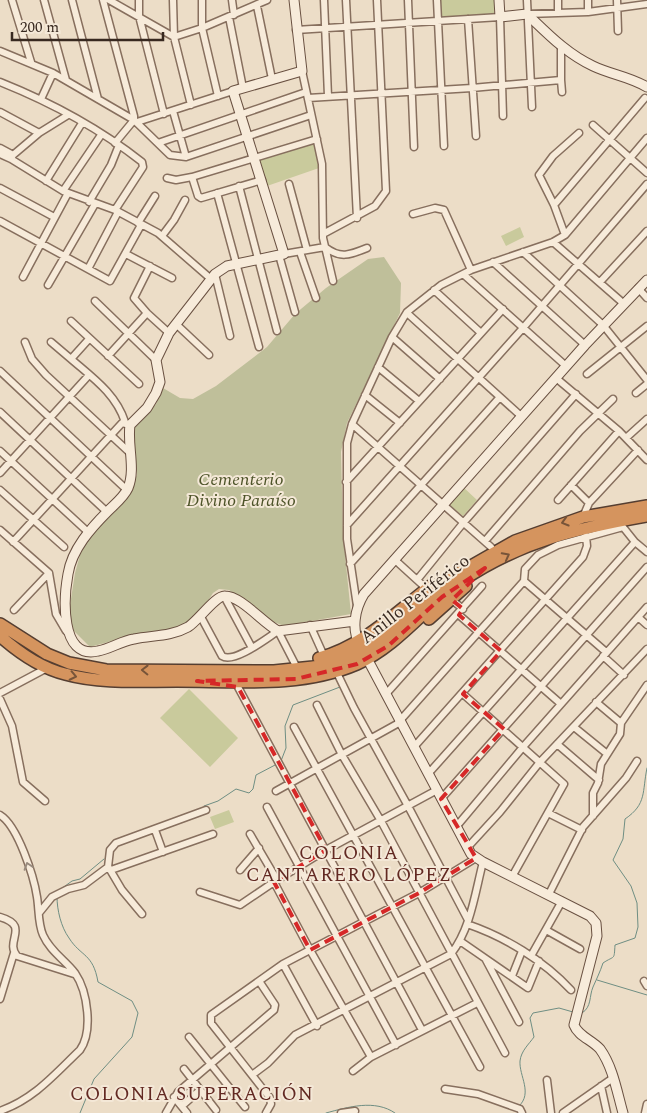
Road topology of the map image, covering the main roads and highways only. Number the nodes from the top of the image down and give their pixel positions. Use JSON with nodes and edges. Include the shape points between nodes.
{"nodes":[{"id":1,"x":647,"y":506,"type":"edge"},
{"id":2,"x":647,"y":516,"type":"edge"},
{"id":3,"x":519,"y":544,"type":"junction"},
{"id":4,"x":484,"y":568,"type":"junction"},
{"id":5,"x":0,"y":624,"type":"edge"},
{"id":6,"x":0,"y":636,"type":"edge"},
{"id":7,"x":196,"y":676,"type":"junction"}],
"edges":[{"from":1,"to":3,"type":"highway","name":"Anillo Periférico","one_way":true,"via":[[584,517]]},
{"from":2,"to":3,"type":"highway","name":"Anillo Periférico","via":[[586,526]]},
{"from":4,"to":3,"type":"highway","name":"Anillo Periférico","one_way":true},
{"from":3,"to":7,"type":"highway","name":"Anillo Periférico","via":[[457,574],[392,632],[348,658],[294,670]]},
{"from":3,"to":7,"type":"highway","via":[[488,544],[451,570],[360,645],[295,664],[219,666]]},
{"from":4,"to":7,"type":"highway","name":"Anillo Periférico","via":[[442,597],[388,646],[357,664],[296,679]]},
{"from":4,"to":7,"type":"highway","via":[[452,600],[370,664],[339,677],[288,686],[216,687]]},
{"from":7,"to":5,"type":"highway","name":"Anillo Periférico","one_way":true,"via":[[106,670],[69,663],[47,654]]},
{"from":6,"to":7,"type":"highway","name":"Anillo Periférico","one_way":true,"via":[[47,668],[64,674],[106,681]]}]}
